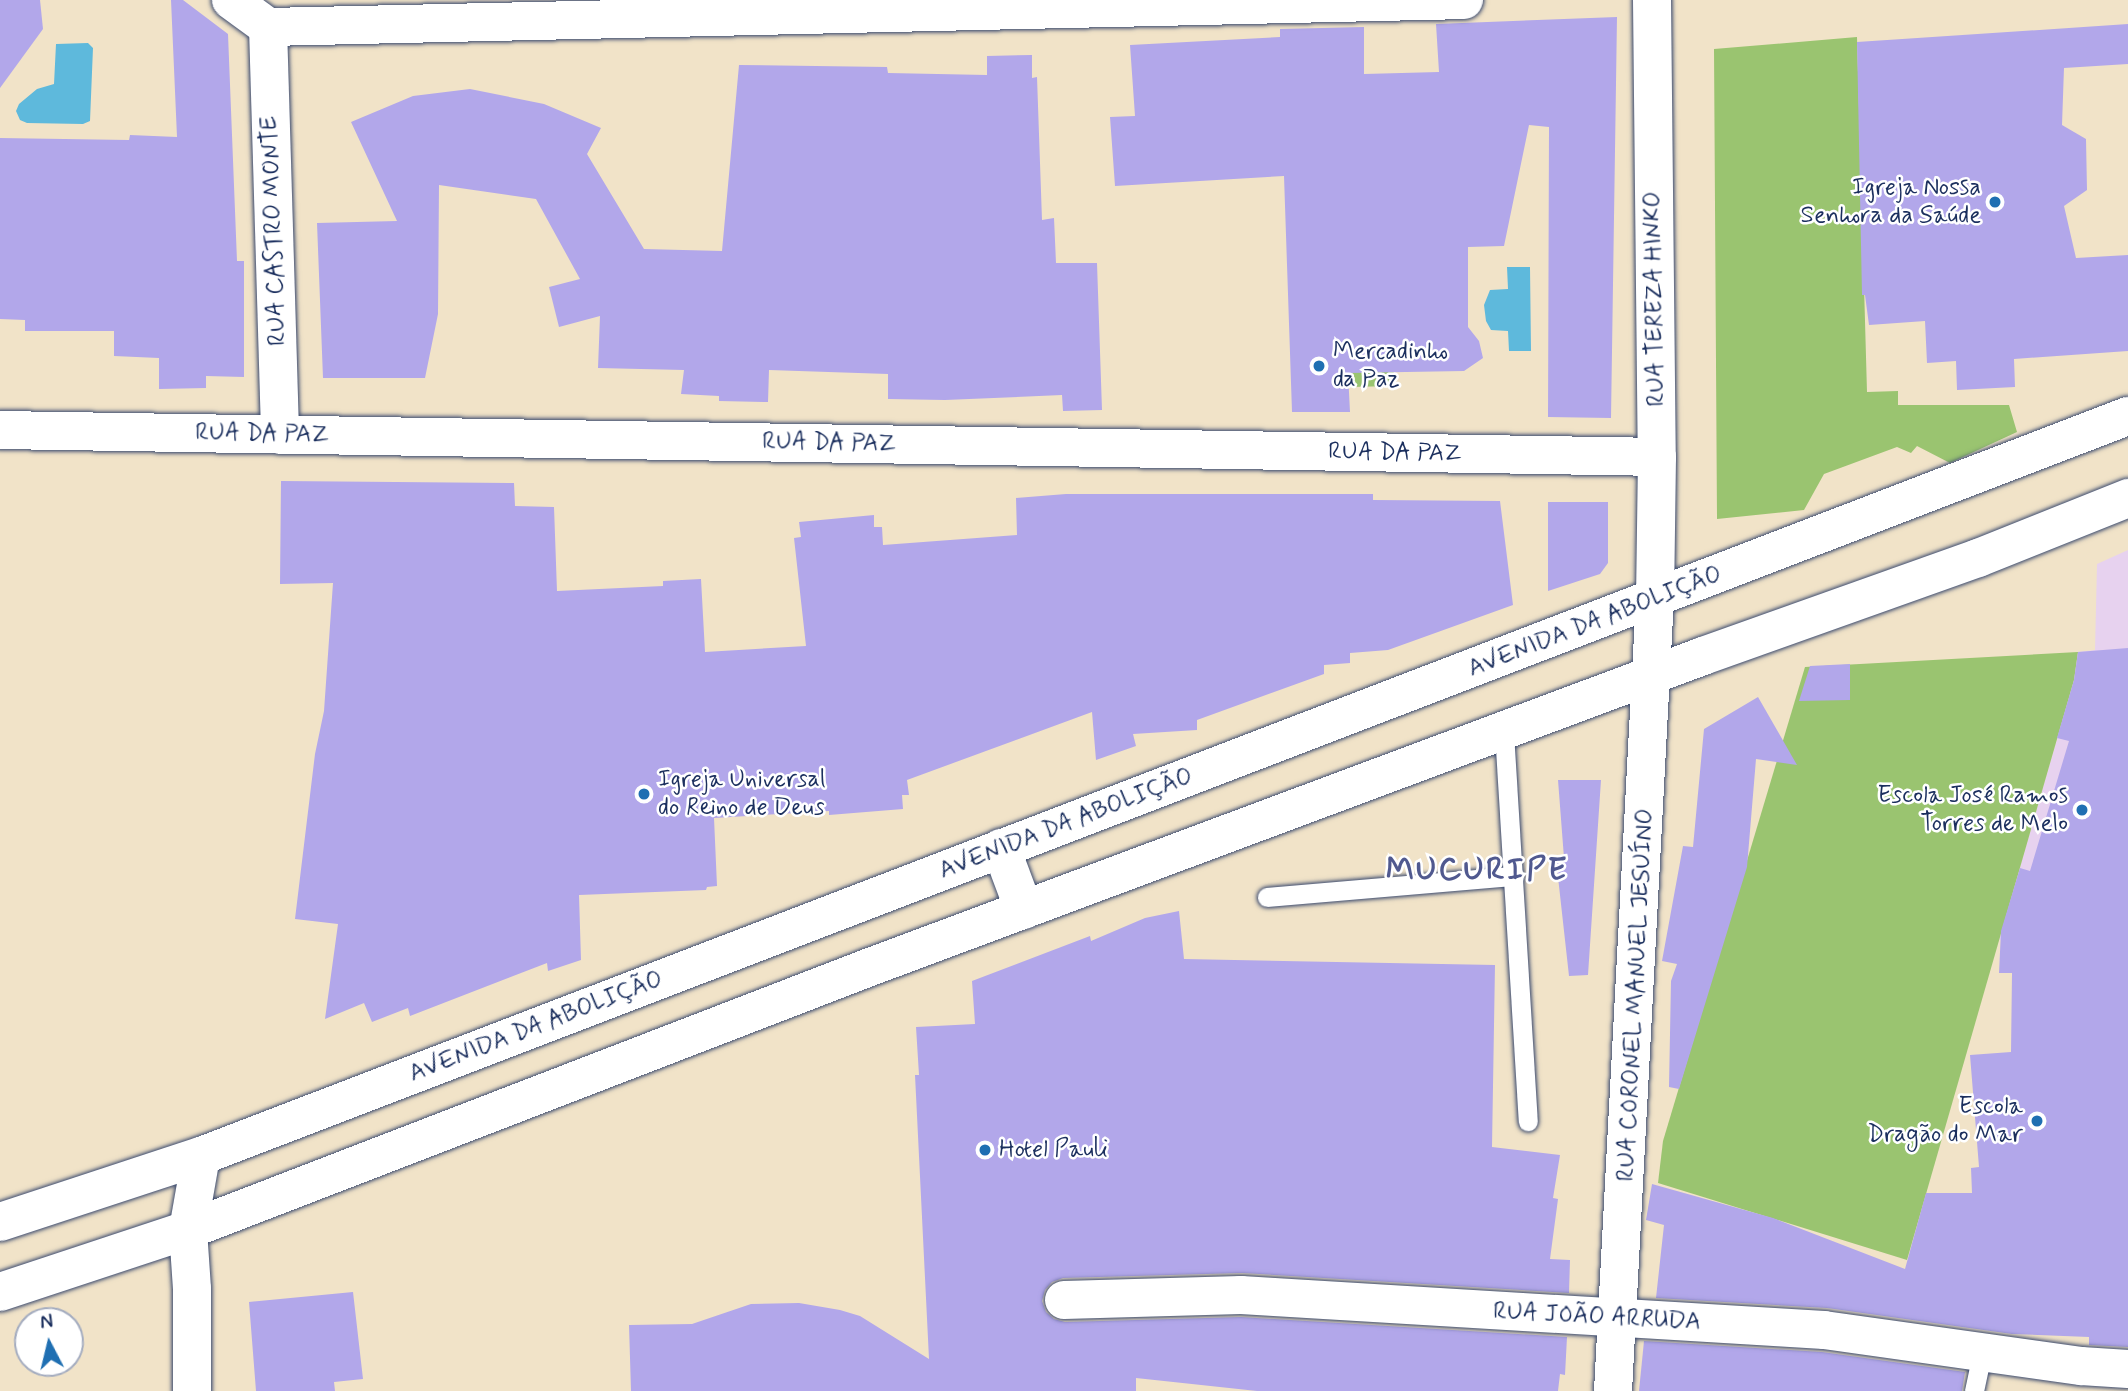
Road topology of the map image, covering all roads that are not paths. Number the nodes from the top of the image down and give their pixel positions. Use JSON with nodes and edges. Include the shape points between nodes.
{"nodes":[{"id":1,"x":231,"y":0,"type":"edge"},
{"id":2,"x":1464,"y":0,"type":"edge"},
{"id":3,"x":1652,"y":0,"type":"edge"},
{"id":4,"x":1159,"y":3,"type":"edge"},
{"id":5,"x":268,"y":27,"type":"junction"},
{"id":6,"x":2128,"y":415,"type":"edge"},
{"id":7,"x":0,"y":430,"type":"edge"},
{"id":8,"x":281,"y":435,"type":"junction"},
{"id":9,"x":1657,"y":457,"type":"junction"},
{"id":10,"x":2128,"y":498,"type":"edge"},
{"id":11,"x":1655,"y":598,"type":"junction"},
{"id":12,"x":1651,"y":675,"type":"junction"},
{"id":13,"x":1504,"y":732,"type":"junction"},
{"id":14,"x":1001,"y":848,"type":"junction"},
{"id":15,"x":1514,"y":876,"type":"junction"},
{"id":16,"x":1267,"y":897,"type":"dead end"},
{"id":17,"x":1024,"y":910,"type":"junction"},
{"id":18,"x":1528,"y":1121,"type":"dead end"},
{"id":19,"x":201,"y":1156,"type":"junction"},
{"id":20,"x":0,"y":1222,"type":"edge"},
{"id":21,"x":188,"y":1230,"type":"junction"},
{"id":22,"x":0,"y":1292,"type":"edge"},
{"id":23,"x":1064,"y":1300,"type":"dead end"},
{"id":24,"x":1618,"y":1318,"type":"junction"},
{"id":25,"x":1982,"y":1352,"type":"junction"},
{"id":26,"x":2128,"y":1370,"type":"edge"},
{"id":27,"x":192,"y":1391,"type":"edge"},
{"id":28,"x":1613,"y":1391,"type":"edge"},
{"id":29,"x":1974,"y":1391,"type":"edge"}],
"edges":[{"from":1,"to":5,"type":"street"},
{"from":2,"to":4,"type":"street"},
{"from":3,"to":9,"type":"street","name":"RUA TEREZA HINKO"},
{"from":4,"to":5,"type":"street"},
{"from":5,"to":8,"type":"street","name":"RUA CASTRO MONTE"},
{"from":6,"to":11,"type":"street","name":"AVENIDA DA ABOLIÇÃO"},
{"from":7,"to":8,"type":"street","name":"RUA DA PAZ"},
{"from":8,"to":9,"type":"street","name":"RUA DA PAZ"},
{"from":9,"to":11,"type":"street","name":"RUA TEREZA HINKO"},
{"from":10,"to":12,"type":"street","via":[[1978,558]]},
{"from":11,"to":12,"type":"street","name":"RUA CORONEL MANUEL JESUÍNO"},
{"from":11,"to":14,"type":"street","name":"AVENIDA DA ABOLIÇÃO"},
{"from":12,"to":13,"type":"street"},
{"from":12,"to":24,"type":"street","name":"RUA CORONEL MANUEL JESUÍNO"},
{"from":13,"to":15,"type":"lane"},
{"from":13,"to":17,"type":"street"},
{"from":14,"to":17,"type":"street"},
{"from":14,"to":19,"type":"street","name":"AVENIDA DA ABOLIÇÃO"},
{"from":15,"to":16,"type":"lane"},
{"from":15,"to":18,"type":"lane"},
{"from":17,"to":21,"type":"street"},
{"from":19,"to":20,"type":"street","name":"AVENIDA DA ABOLIÇÃO"},
{"from":19,"to":21,"type":"street"},
{"from":21,"to":22,"type":"street"},
{"from":21,"to":27,"type":"street"},
{"from":23,"to":24,"type":"street","name":"RUA JOÃO ARRUDA","via":[[1241,1295]]},
{"from":24,"to":25,"type":"street","name":"RUA JOÃO ARRUDA","via":[[1824,1330]]},
{"from":24,"to":28,"type":"street","name":"RUA CORONEL MANUEL JESUÍNO"},
{"from":25,"to":26,"type":"street","name":"RUA JOÃO ARRUDA"},
{"from":25,"to":29,"type":"lane"}]}
